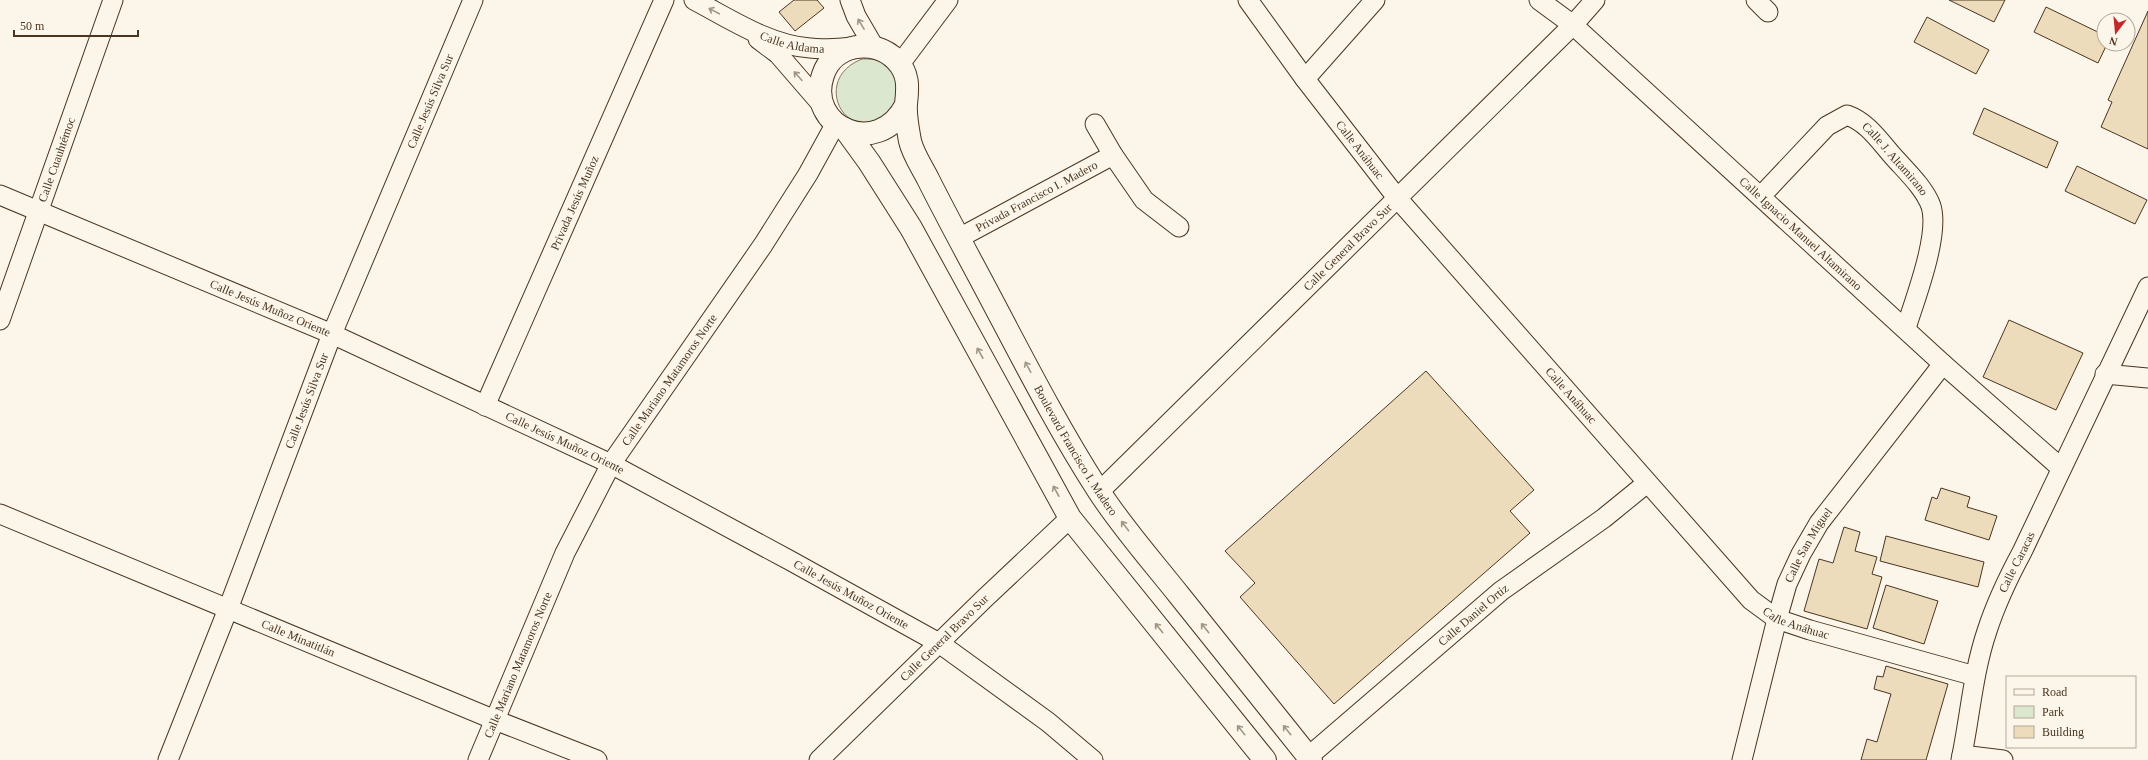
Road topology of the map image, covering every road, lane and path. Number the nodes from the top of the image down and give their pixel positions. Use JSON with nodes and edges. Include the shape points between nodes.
{"nodes":[{"id":1,"x":113,"y":0,"type":"edge"},
{"id":2,"x":473,"y":0,"type":"edge"},
{"id":3,"x":664,"y":0,"type":"edge"},
{"id":4,"x":694,"y":0,"type":"edge"},
{"id":5,"x":850,"y":0,"type":"edge"},
{"id":6,"x":948,"y":0,"type":"edge"},
{"id":7,"x":1248,"y":0,"type":"edge"},
{"id":8,"x":1375,"y":0,"type":"edge"},
{"id":9,"x":1539,"y":0,"type":"edge"},
{"id":10,"x":1595,"y":0,"type":"edge"},
{"id":11,"x":734,"y":22,"type":"junction"},
{"id":12,"x":1573,"y":25,"type":"junction"},
{"id":13,"x":864,"y":47,"type":"junction"},
{"id":14,"x":900,"y":64,"type":"junction"},
{"id":15,"x":1305,"y":79,"type":"junction"},
{"id":16,"x":906,"y":105,"type":"junction"},
{"id":17,"x":823,"y":106,"type":"junction"},
{"id":18,"x":1095,"y":124,"type":"dead end"},
{"id":19,"x":840,"y":126,"type":"junction"},
{"id":20,"x":1113,"y":155,"type":"junction"},
{"id":21,"x":0,"y":195,"type":"edge"},
{"id":22,"x":1761,"y":196,"type":"junction"},
{"id":23,"x":1398,"y":199,"type":"junction"},
{"id":24,"x":39,"y":212,"type":"junction"},
{"id":25,"x":1179,"y":228,"type":"dead end"},
{"id":26,"x":959,"y":238,"type":"junction"},
{"id":27,"x":2148,"y":287,"type":"edge"},
{"id":28,"x":0,"y":320,"type":"edge"},
{"id":29,"x":1906,"y":328,"type":"junction"},
{"id":30,"x":332,"y":334,"type":"junction"},
{"id":31,"x":1944,"y":364,"type":"junction"},
{"id":32,"x":2105,"y":374,"type":"junction"},
{"id":33,"x":2148,"y":378,"type":"edge"},
{"id":34,"x":485,"y":406,"type":"junction"},
{"id":35,"x":611,"y":464,"type":"junction"},
{"id":36,"x":2061,"y":468,"type":"junction"},
{"id":37,"x":1647,"y":483,"type":"junction"},
{"id":38,"x":1099,"y":492,"type":"junction"},
{"id":39,"x":0,"y":514,"type":"edge"},
{"id":40,"x":1070,"y":518,"type":"junction"},
{"id":41,"x":228,"y":609,"type":"junction"},
{"id":42,"x":1777,"y":619,"type":"junction"},
{"id":43,"x":940,"y":643,"type":"junction"},
{"id":44,"x":1975,"y":676,"type":"junction"},
{"id":45,"x":495,"y":720,"type":"junction"},
{"id":46,"x":1085,"y":758,"type":"edge"},
{"id":47,"x":1310,"y":758,"type":"edge"},
{"id":48,"x":1962,"y":758,"type":"edge"},
{"id":49,"x":168,"y":760,"type":"edge"},
{"id":50,"x":478,"y":760,"type":"edge"},
{"id":51,"x":597,"y":760,"type":"edge"},
{"id":52,"x":819,"y":760,"type":"edge"},
{"id":53,"x":1265,"y":760,"type":"edge"},
{"id":54,"x":1742,"y":760,"type":"edge"},
{"id":55,"x":2003,"y":760,"type":"edge"}],
"edges":[{"from":1,"to":24,"type":"street","name":"Calle Cuauhtémoc"},
{"from":2,"to":30,"type":"street","name":"Calle Jesús Silva Sur"},
{"from":3,"to":34,"type":"street","name":"Privada Jesús Muñoz"},
{"from":11,"to":4,"type":"street","name":"Calle Aldama","one_way":true},
{"from":13,"to":5,"type":"street","one_way":true},
{"from":6,"to":14,"type":"street"},
{"from":7,"to":15,"type":"street","name":"Calle Anáhuac"},
{"from":8,"to":15,"type":"street"},
{"from":9,"to":12,"type":"street","name":"Calle Ignacio Manuel Altamirano"},
{"from":10,"to":12,"type":"street","name":"Calle General Bravo Sur"},
{"from":11,"to":13,"type":"street","name":"Calle Aldama","via":[[790,45],[817,49]]},
{"from":17,"to":11,"type":"street","name":"Calle Aldama","one_way":true,"via":[[778,54]]},
{"from":12,"to":22,"type":"street","name":"Calle Ignacio Manuel Altamirano"},
{"from":12,"to":23,"type":"street","name":"Calle General Bravo Sur"},
{"from":13,"to":14,"type":"main road","via":[[884,50]]},
{"from":13,"to":17,"type":"main road","via":[[843,51],[835,57],[823,75]]},
{"from":14,"to":16,"type":"main road","via":[[908,84]]},
{"from":15,"to":23,"type":"street","name":"Calle Anáhuac"},
{"from":16,"to":19,"type":"main road","via":[[894,122],[876,132],[855,132]]},
{"from":16,"to":26,"type":"main road","name":"Boulevard Francisco I. Madero","via":[[911,143]]},
{"from":17,"to":19,"type":"main road"},
{"from":18,"to":20,"type":"street"},
{"from":19,"to":35,"type":"street","name":"Calle Mariano Matamoros Norte","via":[[763,245]]},
{"from":40,"to":19,"type":"main road","one_way":true,"via":[[911,228],[869,162]]},
{"from":20,"to":25,"type":"street","via":[[1144,200]]},
{"from":20,"to":26,"type":"street","name":"Privada Francisco I. Madero"},
{"from":21,"to":24,"type":"street","name":"Calle Jesús Muñoz Oriente"},
{"from":22,"to":29,"type":"street","name":"Calle Ignacio Manuel Altamirano"},
{"from":22,"to":29,"type":"street","name":"Calle J. Altamirano","via":[[1836,119],[1847,115],[1868,126],[1919,186],[1931,207],[1932,230],[1928,255]]},
{"from":23,"to":37,"type":"street","name":"Calle Anáhuac"},
{"from":23,"to":38,"type":"street","name":"Calle General Bravo Sur"},
{"from":24,"to":28,"type":"street","name":"Calle Cuauhtémoc"},
{"from":24,"to":30,"type":"street","name":"Calle Jesús Muñoz Oriente"},
{"from":38,"to":26,"type":"main road","name":"Boulevard Francisco I. Madero","one_way":true,"via":[[1064,433]]},
{"from":27,"to":32,"type":"street","name":"Calle Caracas"},
{"from":29,"to":31,"type":"street","name":"Calle Ignacio Manuel Altamirano"},
{"from":30,"to":34,"type":"street","name":"Calle Jesús Muñoz Oriente"},
{"from":30,"to":41,"type":"street","name":"Calle Jesús Silva Sur"},
{"from":31,"to":36,"type":"street","name":"Calle Ignacio Manuel Altamirano"},
{"from":31,"to":42,"type":"street","name":"Calle San Miguel","via":[[1819,524],[1800,554],[1787,584]]},
{"from":32,"to":33,"type":"street"},
{"from":32,"to":36,"type":"street","name":"Calle Caracas"},
{"from":34,"to":35,"type":"street","name":"Calle Jesús Muñoz Oriente"},
{"from":35,"to":43,"type":"street","name":"Calle Jesús Muñoz Oriente"},
{"from":35,"to":45,"type":"street","name":"Calle Mariano Matamoros Norte","via":[[565,553]]},
{"from":36,"to":44,"type":"street","name":"Calle Caracas","via":[[2000,593],[1986,632]]},
{"from":37,"to":42,"type":"street","name":"Calle Anáhuac","via":[[1751,600]]},
{"from":37,"to":47,"type":"street","name":"Calle Daniel Ortiz","via":[[1604,518],[1501,591]]},
{"from":47,"to":38,"type":"main road","name":"Boulevard Francisco I. Madero","one_way":true},
{"from":39,"to":41,"type":"street","name":"Calle Minatitlán"},
{"from":40,"to":43,"type":"street","name":"Calle General Bravo Sur"},
{"from":53,"to":40,"type":"main road","one_way":true},
{"from":41,"to":45,"type":"street","name":"Calle Minatitlán"},
{"from":41,"to":49,"type":"street","name":"Calle Jesús Silva Sur"},
{"from":42,"to":44,"type":"street","name":"Calle Anáhuac"},
{"from":42,"to":54,"type":"street","name":"Calle San Miguel"},
{"from":43,"to":46,"type":"street","name":"Calle Jesús Muñoz Oriente","via":[[1048,722]]},
{"from":43,"to":52,"type":"street","name":"Calle General Bravo Sur"},
{"from":44,"to":48,"type":"street","name":"Calle Caracas"},
{"from":45,"to":50,"type":"street","name":"Calle Mariano Matamoros Norte"},
{"from":45,"to":51,"type":"street","name":"Calle Minatitlán"},
{"from":48,"to":55,"type":"street"}]}
